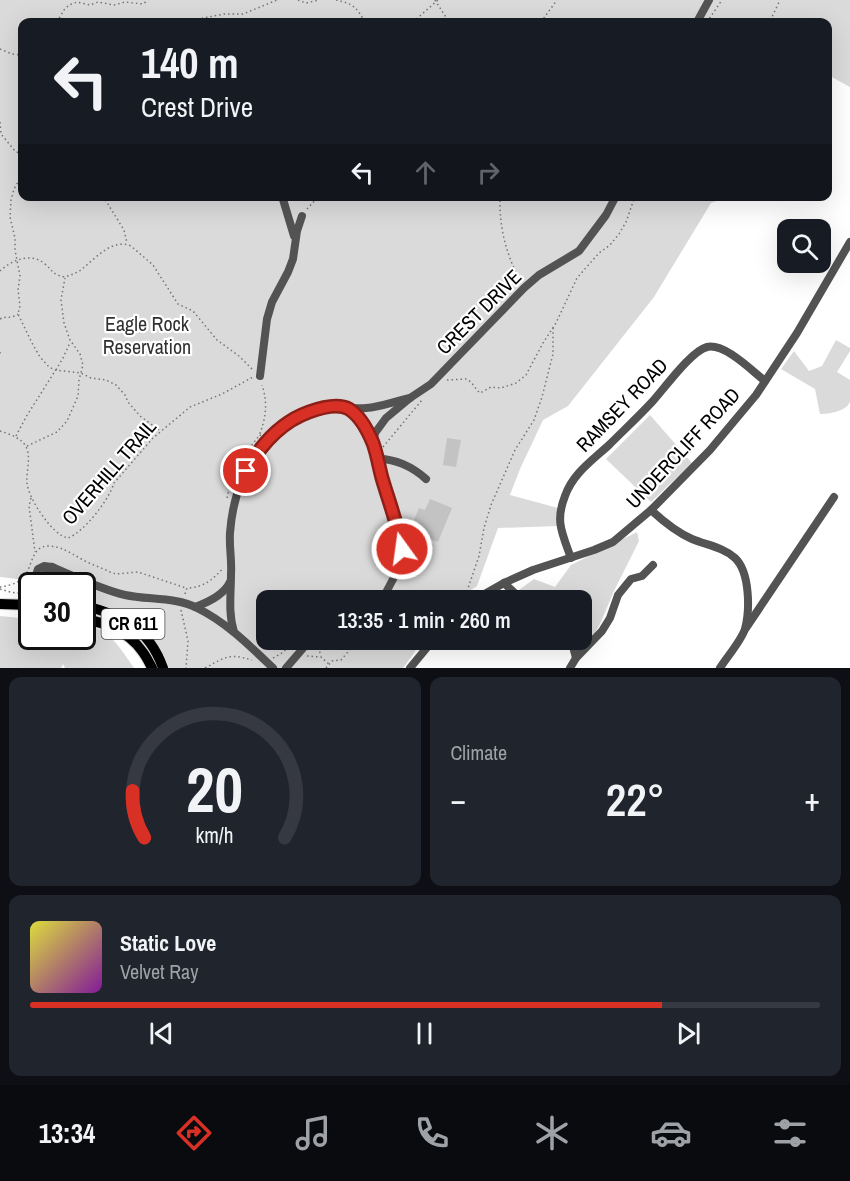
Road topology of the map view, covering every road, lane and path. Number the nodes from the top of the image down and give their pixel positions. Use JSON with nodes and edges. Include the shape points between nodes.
{"nodes":[{"id":1,"x":148,"y":0,"type":"edge"},
{"id":2,"x":277,"y":0,"type":"edge"},
{"id":3,"x":298,"y":0,"type":"edge"},
{"id":4,"x":319,"y":0,"type":"edge"},
{"id":5,"x":336,"y":0,"type":"edge"},
{"id":6,"x":557,"y":0,"type":"edge"},
{"id":7,"x":709,"y":0,"type":"edge"},
{"id":8,"x":722,"y":0,"type":"edge"},
{"id":9,"x":780,"y":0,"type":"edge"},
{"id":10,"x":436,"y":1,"type":"edge"},
{"id":11,"x":59,"y":18,"type":"edge"},
{"id":12,"x":201,"y":18,"type":"edge"},
{"id":13,"x":363,"y":18,"type":"edge"},
{"id":14,"x":417,"y":18,"type":"edge"},
{"id":15,"x":447,"y":18,"type":"edge"},
{"id":16,"x":545,"y":18,"type":"edge"},
{"id":17,"x":699,"y":18,"type":"edge"},
{"id":18,"x":710,"y":18,"type":"edge"},
{"id":19,"x":771,"y":18,"type":"edge"},
{"id":20,"x":0,"y":49,"type":"edge"},
{"id":21,"x":18,"y":55,"type":"edge"},
{"id":22,"x":0,"y":122,"type":"edge"},
{"id":23,"x":18,"y":153,"type":"edge"},
{"id":24,"x":18,"y":182,"type":"edge"},
{"id":25,"x":106,"y":201,"type":"edge"},
{"id":26,"x":283,"y":201,"type":"edge"},
{"id":27,"x":314,"y":201,"type":"edge"},
{"id":28,"x":500,"y":201,"type":"edge"},
{"id":29,"x":613,"y":201,"type":"edge"},
{"id":30,"x":633,"y":201,"type":"edge"},
{"id":31,"x":302,"y":216,"type":"joint"},
{"id":32,"x":295,"y":242,"type":"junction"},
{"id":33,"x":850,"y":242,"type":"edge"},
{"id":34,"x":127,"y":244,"type":"junction"},
{"id":35,"x":16,"y":260,"type":"junction"},
{"id":36,"x":0,"y":271,"type":"edge"},
{"id":37,"x":65,"y":278,"type":"junction"},
{"id":38,"x":524,"y":288,"type":"junction"},
{"id":39,"x":18,"y":314,"type":"junction"},
{"id":40,"x":0,"y":319,"type":"edge"},
{"id":41,"x":553,"y":327,"type":"junction"},
{"id":42,"x":72,"y":343,"type":"junction"},
{"id":43,"x":0,"y":352,"type":"edge"},
{"id":44,"x":0,"y":356,"type":"edge"},
{"id":45,"x":55,"y":370,"type":"junction"},
{"id":46,"x":81,"y":373,"type":"junction"},
{"id":47,"x":260,"y":376,"type":"junction"},
{"id":48,"x":434,"y":381,"type":"junction"},
{"id":49,"x":765,"y":381,"type":"junction"},
{"id":50,"x":410,"y":398,"type":"junction"},
{"id":51,"x":423,"y":398,"type":"dead end"},
{"id":52,"x":348,"y":409,"type":"junction"},
{"id":53,"x":0,"y":431,"type":"edge"},
{"id":54,"x":160,"y":431,"type":"junction"},
{"id":55,"x":268,"y":431,"type":"dead end"},
{"id":56,"x":259,"y":436,"type":"junction"},
{"id":57,"x":16,"y":437,"type":"junction"},
{"id":58,"x":373,"y":444,"type":"junction"},
{"id":59,"x":26,"y":446,"type":"junction"},
{"id":60,"x":378,"y":455,"type":"junction"},
{"id":61,"x":426,"y":479,"type":"dead end"},
{"id":62,"x":32,"y":497,"type":"junction"},
{"id":63,"x":834,"y":497,"type":"dead end"},
{"id":64,"x":226,"y":505,"type":"dead end"},
{"id":65,"x":651,"y":510,"type":"junction"},
{"id":66,"x":35,"y":553,"type":"junction"},
{"id":67,"x":571,"y":558,"type":"junction"},
{"id":68,"x":653,"y":565,"type":"dead end"},
{"id":69,"x":224,"y":566,"type":"dead end"},
{"id":70,"x":52,"y":567,"type":"junction"},
{"id":71,"x":37,"y":572,"type":"edge"},
{"id":72,"x":47,"y":572,"type":"edge"},
{"id":73,"x":231,"y":580,"type":"junction"},
{"id":74,"x":504,"y":583,"type":"junction"},
{"id":75,"x":0,"y":588,"type":"edge"},
{"id":76,"x":186,"y":588,"type":"junction"},
{"id":77,"x":387,"y":590,"type":"edge"},
{"id":78,"x":467,"y":590,"type":"edge"},
{"id":79,"x":492,"y":590,"type":"edge"},
{"id":80,"x":511,"y":590,"type":"edge"},
{"id":81,"x":18,"y":594,"type":"edge"},
{"id":82,"x":0,"y":596,"type":"edge"},
{"id":83,"x":18,"y":599,"type":"edge"},
{"id":84,"x":181,"y":603,"type":"junction"},
{"id":85,"x":0,"y":604,"type":"edge"},
{"id":86,"x":18,"y":605,"type":"edge"},
{"id":87,"x":195,"y":607,"type":"junction"},
{"id":88,"x":96,"y":608,"type":"edge"},
{"id":89,"x":0,"y":610,"type":"edge"},
{"id":90,"x":18,"y":612,"type":"edge"},
{"id":91,"x":96,"y":622,"type":"edge"},
{"id":92,"x":744,"y":631,"type":"junction"},
{"id":93,"x":234,"y":632,"type":"junction"},
{"id":94,"x":285,"y":650,"type":"edge"},
{"id":95,"x":302,"y":650,"type":"edge"},
{"id":96,"x":319,"y":650,"type":"edge"},
{"id":97,"x":425,"y":650,"type":"edge"},
{"id":98,"x":574,"y":650,"type":"edge"},
{"id":99,"x":348,"y":652,"type":"edge"},
{"id":100,"x":303,"y":657,"type":"dead end"},
{"id":101,"x":321,"y":657,"type":"junction"},
{"id":102,"x":576,"y":658,"type":"junction"},
{"id":103,"x":329,"y":664,"type":"junction"},
{"id":104,"x":270,"y":665,"type":"edge"},
{"id":105,"x":152,"y":668,"type":"edge"},
{"id":106,"x":163,"y":668,"type":"edge"},
{"id":107,"x":186,"y":668,"type":"edge"},
{"id":108,"x":286,"y":668,"type":"edge"},
{"id":109,"x":326,"y":668,"type":"edge"},
{"id":110,"x":410,"y":668,"type":"edge"},
{"id":111,"x":570,"y":668,"type":"edge"},
{"id":112,"x":720,"y":668,"type":"edge"}],
"edges":[{"from":1,"to":11,"type":"path","via":[[143,4],[72,3]]},
{"from":2,"to":12,"type":"path","via":[[248,13]]},
{"from":3,"to":4,"type":"path"},
{"from":5,"to":13,"type":"path","via":[[353,5]]},
{"from":6,"to":16,"type":"path"},
{"from":7,"to":17,"type":"street"},
{"from":8,"to":18,"type":"path"},
{"from":9,"to":19,"type":"path"},
{"from":10,"to":14,"type":"path"},
{"from":10,"to":15,"type":"path"},
{"from":20,"to":21,"type":"path"},
{"from":22,"to":23,"type":"path","via":[[1,134]]},
{"from":24,"to":35,"type":"path","via":[[10,217]]},
{"from":25,"to":34,"type":"path","via":[[124,230]]},
{"from":26,"to":32,"type":"street"},
{"from":27,"to":31,"type":"path"},
{"from":28,"to":38,"type":"path","via":[[501,227]]},
{"from":29,"to":38,"type":"street","name":"CREST DRIVE","via":[[579,251]]},
{"from":30,"to":41,"type":"path","via":[[619,234],[577,278]]},
{"from":31,"to":32,"type":"street"},
{"from":32,"to":47,"type":"street","via":[[288,272],[267,319]]},
{"from":33,"to":49,"type":"street","name":"UNDERCLIFF ROAD"},
{"from":34,"to":37,"type":"path","via":[[105,250]]},
{"from":34,"to":47,"type":"path","via":[[153,265],[178,304],[193,311],[217,340]]},
{"from":35,"to":36,"type":"path"},
{"from":35,"to":37,"type":"path","via":[[37,259]]},
{"from":35,"to":39,"type":"path","via":[[20,276]]},
{"from":37,"to":42,"type":"path","via":[[61,300]]},
{"from":38,"to":48,"type":"street","name":"CREST DRIVE"},
{"from":39,"to":40,"type":"path"},
{"from":39,"to":45,"type":"path","via":[[40,357]]},
{"from":41,"to":48,"type":"path","via":[[526,375],[516,384],[491,387],[480,393],[466,379]]},
{"from":41,"to":78,"type":"path","via":[[554,354],[542,397],[491,505]]},
{"from":42,"to":45,"type":"path"},
{"from":42,"to":46,"type":"path","via":[[82,359]]},
{"from":43,"to":44,"type":"path"},
{"from":45,"to":46,"type":"path"},
{"from":45,"to":57,"type":"path"},
{"from":46,"to":54,"type":"path","via":[[116,385],[140,416]]},
{"from":46,"to":59,"type":"path","via":[[78,396],[64,425],[54,434]]},
{"from":47,"to":54,"type":"path","name":"OVERHILL TRAIL","via":[[190,407]]},
{"from":47,"to":56,"type":"path","via":[[266,407]]},
{"from":48,"to":50,"type":"street","name":"CREST DRIVE"},
{"from":49,"to":65,"type":"street","name":"UNDERCLIFF ROAD","via":[[710,450]]},
{"from":49,"to":67,"type":"street","name":"RAMSEY ROAD","via":[[720,348],[709,346],[696,352],[569,485],[560,512],[560,528]]},
{"from":50,"to":52,"type":"street","name":"CREST DRIVE"},
{"from":50,"to":58,"type":"street","name":"CREST DRIVE","via":[[378,427]]},
{"from":51,"to":60,"type":"path"},
{"from":52,"to":58,"type":"street","via":[[357,416]]},
{"from":52,"to":73,"type":"street","name":"CREST DRIVE","via":[[331,407],[301,415],[267,440],[253,460],[240,482],[233,512]]},
{"from":53,"to":57,"type":"path"},
{"from":54,"to":62,"type":"path","name":"OVERHILL TRAIL","via":[[114,483],[91,519],[72,537],[61,536]]},
{"from":55,"to":56,"type":"path"},
{"from":56,"to":64,"type":"path","via":[[232,479]]},
{"from":57,"to":59,"type":"path"},
{"from":58,"to":60,"type":"street"},
{"from":59,"to":62,"type":"path","name":"OVERHILL TRAIL","via":[[27,484]]},
{"from":60,"to":61,"type":"street","via":[[410,467]]},
{"from":60,"to":77,"type":"street","via":[[402,549],[400,566]]},
{"from":62,"to":66,"type":"path","via":[[28,506]]},
{"from":63,"to":92,"type":"street"},
{"from":65,"to":67,"type":"street","name":"UNDERCLIFF ROAD","via":[[613,542]]},
{"from":65,"to":92,"type":"street","via":[[674,531],[724,550],[742,566],[748,591]]},
{"from":66,"to":75,"type":"path","via":[[24,577]]},
{"from":66,"to":76,"type":"path","via":[[56,547],[116,574],[138,572]]},
{"from":67,"to":74,"type":"street","name":"UNDERCLIFF ROAD"},
{"from":68,"to":102,"type":"street","via":[[642,576],[631,579],[618,595],[602,631]]},
{"from":69,"to":76,"type":"path","via":[[205,584]]},
{"from":70,"to":71,"type":"street","via":[[44,566]]},
{"from":70,"to":72,"type":"street"},
{"from":70,"to":84,"type":"street","via":[[122,594]]},
{"from":73,"to":87,"type":"street","via":[[219,595]]},
{"from":73,"to":93,"type":"street","name":"CREST DRIVE","via":[[230,620]]},
{"from":74,"to":79,"type":"street","name":"UNDERCLIFF ROAD"},
{"from":74,"to":80,"type":"street"},
{"from":75,"to":81,"type":"path"},
{"from":76,"to":84,"type":"path"},
{"from":82,"to":83,"type":"main road"},
{"from":84,"to":87,"type":"street"},
{"from":84,"to":107,"type":"path","via":[[188,641]]},
{"from":85,"to":86,"type":"main road"},
{"from":87,"to":93,"type":"street"},
{"from":88,"to":106,"type":"main road","number":"CR 611","via":[[136,626],[159,656]]},
{"from":89,"to":90,"type":"main road"},
{"from":91,"to":105,"type":"main road","number":"CR 611","via":[[125,634],[142,650]]},
{"from":92,"to":112,"type":"street"},
{"from":93,"to":104,"type":"street"},
{"from":94,"to":104,"type":"path"},
{"from":95,"to":108,"type":"street"},
{"from":96,"to":101,"type":"path"},
{"from":97,"to":110,"type":"street"},
{"from":98,"to":102,"type":"street"},
{"from":99,"to":103,"type":"path","via":[[341,660]]},
{"from":100,"to":101,"type":"path"},
{"from":101,"to":103,"type":"path"},
{"from":102,"to":111,"type":"street"},
{"from":103,"to":109,"type":"path"}]}
